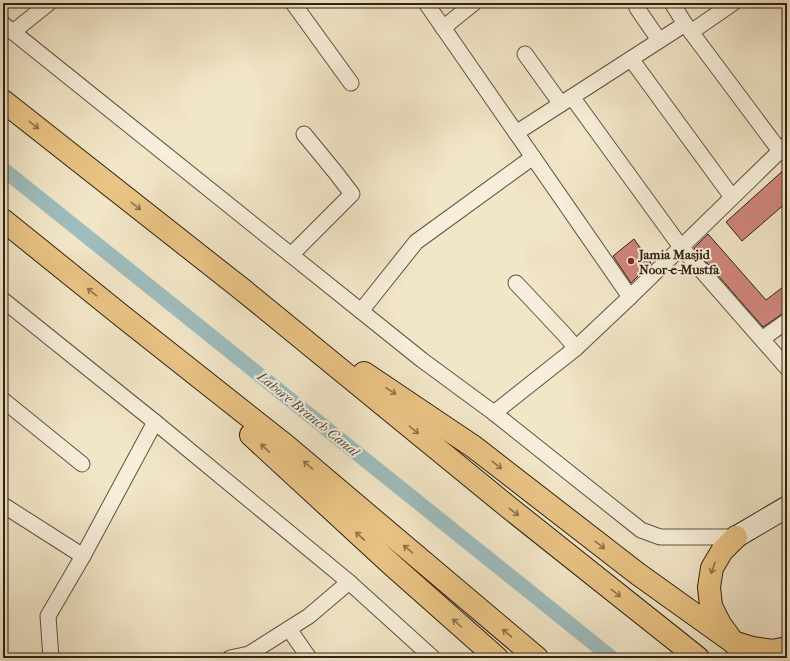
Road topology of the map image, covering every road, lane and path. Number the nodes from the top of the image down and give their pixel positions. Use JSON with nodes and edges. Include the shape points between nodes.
{"nodes":[{"id":1,"x":48,"y":3,"type":"edge"},
{"id":2,"x":293,"y":3,"type":"edge"},
{"id":3,"x":426,"y":3,"type":"edge"},
{"id":4,"x":474,"y":3,"type":"edge"},
{"id":5,"x":672,"y":3,"type":"edge"},
{"id":6,"x":733,"y":3,"type":"edge"},
{"id":7,"x":637,"y":8,"type":"dead end"},
{"id":8,"x":8,"y":28,"type":"edge"},
{"id":9,"x":443,"y":28,"type":"junction"},
{"id":10,"x":688,"y":28,"type":"junction"},
{"id":11,"x":659,"y":40,"type":"junction"},
{"id":12,"x":525,"y":54,"type":"dead end"},
{"id":13,"x":631,"y":59,"type":"junction"},
{"id":14,"x":351,"y":83,"type":"dead end"},
{"id":15,"x":566,"y":100,"type":"junction"},
{"id":16,"x":3,"y":101,"type":"edge"},
{"id":17,"x":516,"y":133,"type":"junction"},
{"id":18,"x":304,"y":134,"type":"dead end"},
{"id":19,"x":784,"y":148,"type":"edge"},
{"id":20,"x":533,"y":157,"type":"junction"},
{"id":21,"x":732,"y":198,"type":"junction"},
{"id":22,"x":3,"y":220,"type":"edge"},
{"id":23,"x":681,"y":247,"type":"junction"},
{"id":24,"x":291,"y":255,"type":"junction"},
{"id":25,"x":516,"y":283,"type":"dead end"},
{"id":26,"x":243,"y":290,"type":"junction"},
{"id":27,"x":630,"y":297,"type":"junction"},
{"id":28,"x":3,"y":300,"type":"edge"},
{"id":29,"x":361,"y":311,"type":"junction"},
{"id":30,"x":122,"y":316,"type":"junction"},
{"id":31,"x":787,"y":321,"type":"edge"},
{"id":32,"x":762,"y":339,"type":"junction"},
{"id":33,"x":576,"y":348,"type":"junction"},
{"id":34,"x":787,"y":368,"type":"edge"},
{"id":35,"x":3,"y":400,"type":"edge"},
{"id":36,"x":494,"y":413,"type":"junction"},
{"id":37,"x":155,"y":422,"type":"junction"},
{"id":38,"x":82,"y":464,"type":"dead end"},
{"id":39,"x":3,"y":505,"type":"edge"},
{"id":40,"x":787,"y":507,"type":"edge"},
{"id":41,"x":736,"y":537,"type":"junction"},
{"id":42,"x":83,"y":556,"type":"junction"},
{"id":43,"x":349,"y":582,"type":"junction"},
{"id":44,"x":289,"y":629,"type":"junction"},
{"id":45,"x":732,"y":642,"type":"junction"},
{"id":46,"x":787,"y":648,"type":"edge"},
{"id":47,"x":51,"y":658,"type":"edge"},
{"id":48,"x":230,"y":658,"type":"edge"},
{"id":49,"x":309,"y":658,"type":"edge"},
{"id":50,"x":433,"y":658,"type":"edge"},
{"id":51,"x":497,"y":658,"type":"edge"},
{"id":52,"x":537,"y":658,"type":"edge"},
{"id":53,"x":698,"y":658,"type":"edge"},
{"id":54,"x":752,"y":658,"type":"edge"}],
"edges":[{"from":1,"to":8,"type":"street"},
{"from":2,"to":14,"type":"street"},
{"from":3,"to":9,"type":"street"},
{"from":4,"to":9,"type":"street"},
{"from":5,"to":10,"type":"street"},
{"from":6,"to":10,"type":"street"},
{"from":7,"to":11,"type":"street"},
{"from":8,"to":24,"type":"street"},
{"from":9,"to":17,"type":"street"},
{"from":10,"to":11,"type":"street"},
{"from":10,"to":19,"type":"street"},
{"from":11,"to":13,"type":"street"},
{"from":12,"to":15,"type":"street"},
{"from":13,"to":15,"type":"street"},
{"from":13,"to":21,"type":"street"},
{"from":15,"to":17,"type":"street"},
{"from":15,"to":23,"type":"street"},
{"from":16,"to":26,"type":"highway","one_way":true},
{"from":17,"to":20,"type":"street"},
{"from":18,"to":24,"type":"street","via":[[352,194]]},
{"from":19,"to":21,"type":"street"},
{"from":20,"to":27,"type":"street"},
{"from":20,"to":29,"type":"street","via":[[416,242]]},
{"from":21,"to":23,"type":"street"},
{"from":30,"to":22,"type":"highway","one_way":true},
{"from":23,"to":27,"type":"street"},
{"from":23,"to":32,"type":"street"},
{"from":24,"to":29,"type":"street"},
{"from":25,"to":33,"type":"street"},
{"from":26,"to":45,"type":"highway","one_way":true,"via":[[474,448]]},
{"from":26,"to":53,"type":"highway","one_way":true,"via":[[506,506]]},
{"from":27,"to":33,"type":"street"},
{"from":28,"to":37,"type":"street"},
{"from":29,"to":36,"type":"street"},
{"from":51,"to":30,"type":"highway","one_way":true,"via":[[392,565]]},
{"from":52,"to":30,"type":"highway","one_way":true,"via":[[284,445]]},
{"from":31,"to":32,"type":"street"},
{"from":32,"to":34,"type":"street"},
{"from":33,"to":36,"type":"street"},
{"from":35,"to":38,"type":"street"},
{"from":36,"to":41,"type":"street","via":[[641,530],[660,537]]},
{"from":37,"to":42,"type":"street"},
{"from":37,"to":43,"type":"street"},
{"from":39,"to":42,"type":"street"},
{"from":40,"to":41,"type":"street"},
{"from":41,"to":45,"type":"highway","one_way":true,"via":[[722,550],[712,568],[708,587],[711,606]]},
{"from":42,"to":47,"type":"street","via":[[48,616]]},
{"from":43,"to":44,"type":"street","via":[[309,616]]},
{"from":43,"to":50,"type":"street"},
{"from":44,"to":48,"type":"street","via":[[248,654]]},
{"from":44,"to":49,"type":"street"},
{"from":45,"to":46,"type":"highway","via":[[773,651]]},
{"from":45,"to":54,"type":"highway"}]}
